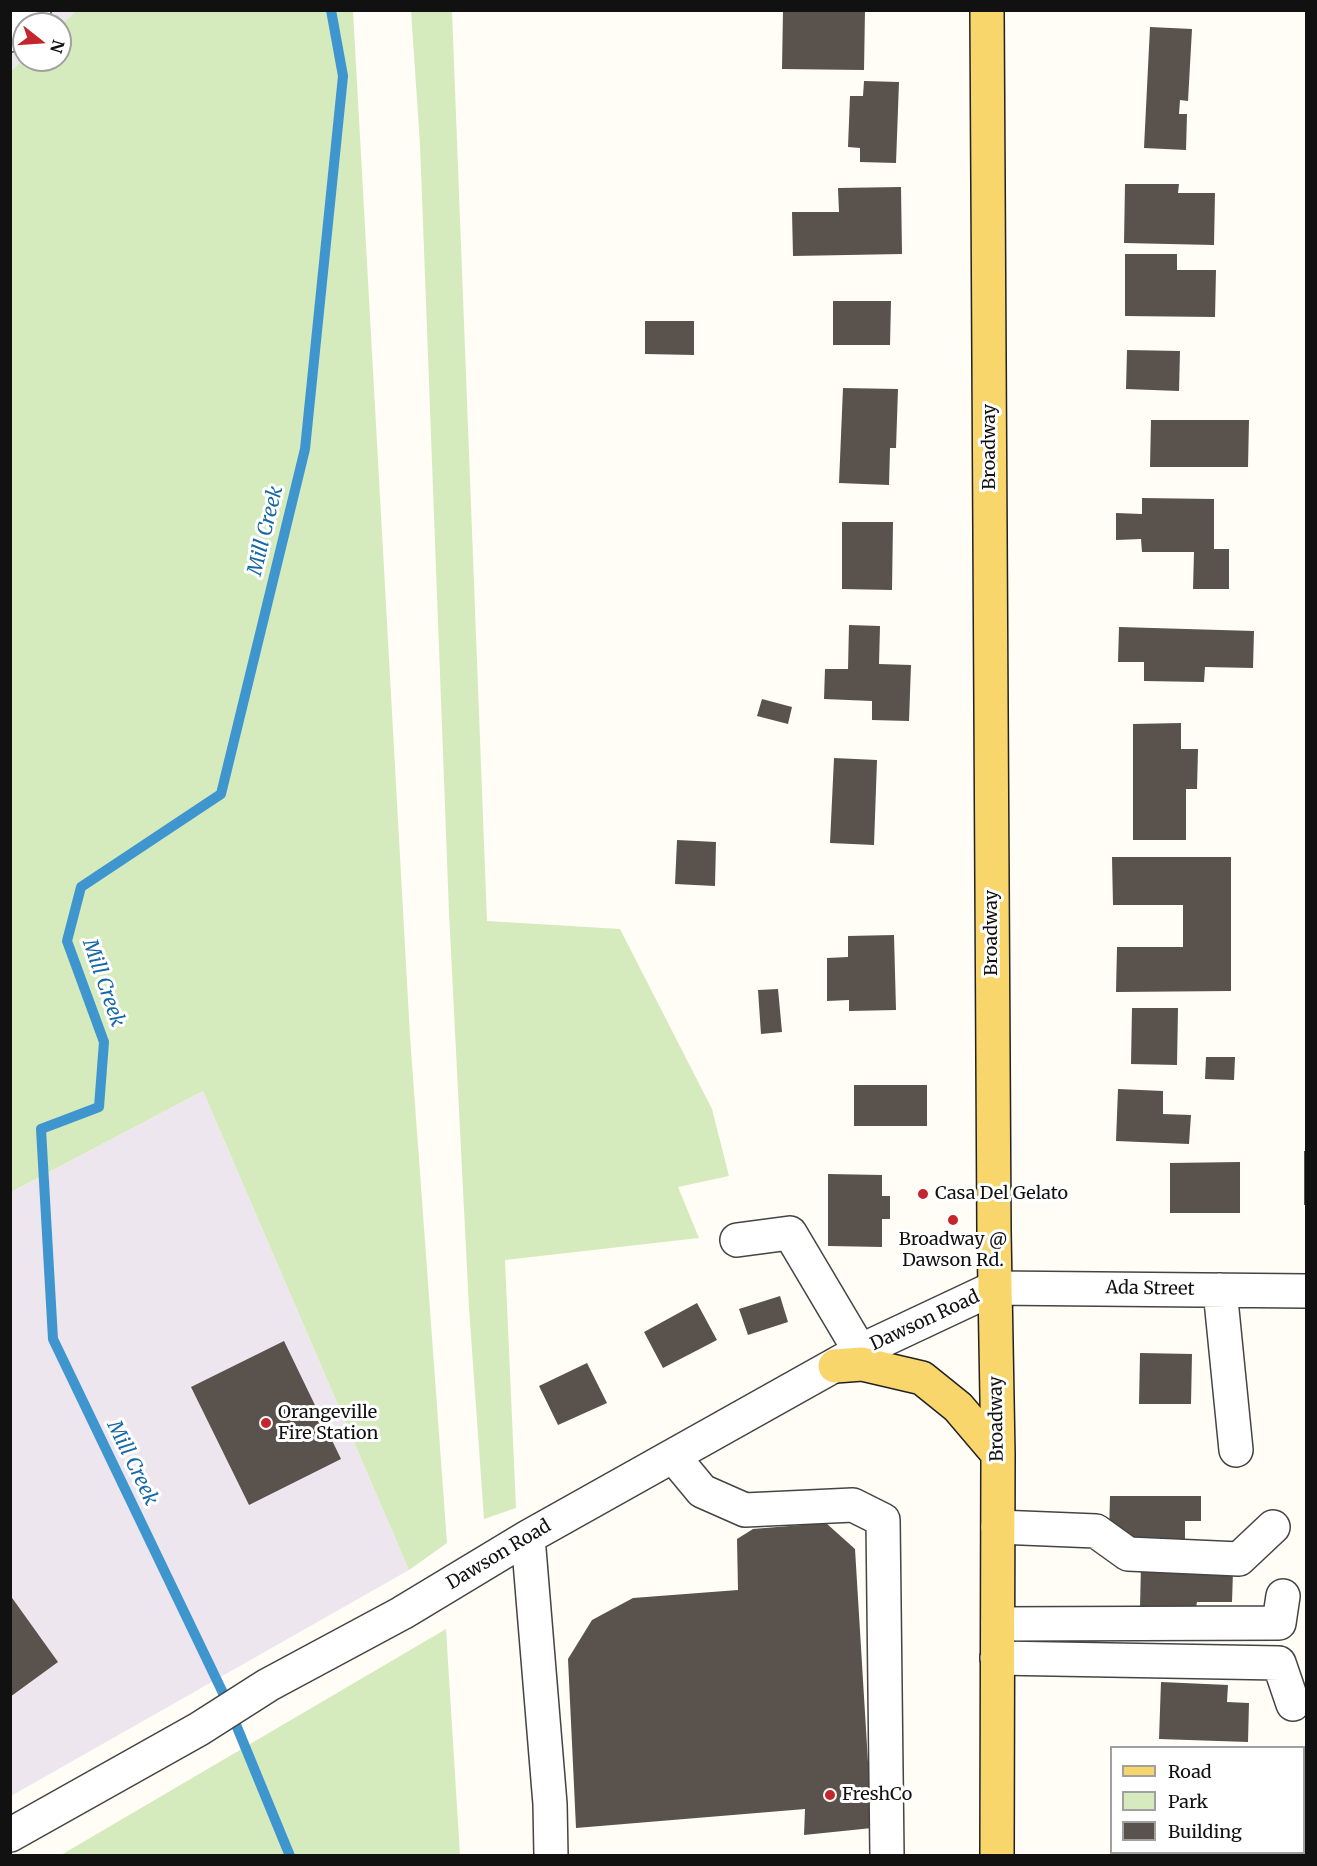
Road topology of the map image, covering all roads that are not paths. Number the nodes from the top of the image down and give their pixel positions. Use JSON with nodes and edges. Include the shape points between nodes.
{"nodes":[{"id":1,"x":34,"y":10,"type":"edge"},
{"id":2,"x":987,"y":10,"type":"edge"},
{"id":3,"x":10,"y":35,"type":"edge"},
{"id":4,"x":737,"y":1240,"type":"dead end"},
{"id":5,"x":994,"y":1288,"type":"junction"},
{"id":6,"x":1220,"y":1290,"type":"junction"},
{"id":7,"x":1306,"y":1291,"type":"edge"},
{"id":8,"x":847,"y":1359,"type":"junction"},
{"id":9,"x":1236,"y":1450,"type":"dead end"},
{"id":10,"x":998,"y":1454,"type":"junction"},
{"id":11,"x":673,"y":1456,"type":"junction"},
{"id":12,"x":998,"y":1527,"type":"junction"},
{"id":13,"x":1273,"y":1527,"type":"dead end"},
{"id":14,"x":528,"y":1537,"type":"junction"},
{"id":15,"x":1283,"y":1596,"type":"dead end"},
{"id":16,"x":998,"y":1624,"type":"junction"},
{"id":17,"x":998,"y":1658,"type":"junction"},
{"id":18,"x":1293,"y":1704,"type":"dead end"},
{"id":19,"x":10,"y":1835,"type":"edge"},
{"id":20,"x":551,"y":1856,"type":"edge"},
{"id":21,"x":886,"y":1856,"type":"edge"},
{"id":22,"x":997,"y":1856,"type":"edge"}],
"edges":[{"from":1,"to":3,"type":"street"},
{"from":2,"to":5,"type":"main road","name":"Broadway"},
{"from":4,"to":8,"type":"street","via":[[790,1233]]},
{"from":5,"to":6,"type":"street","name":"Ada Street"},
{"from":5,"to":8,"type":"street","name":"Dawson Road"},
{"from":5,"to":10,"type":"main road","name":"Broadway"},
{"from":6,"to":7,"type":"street","name":"Ada Street"},
{"from":6,"to":9,"type":"street"},
{"from":8,"to":10,"type":"main road","via":[[922,1378],[957,1407]]},
{"from":8,"to":11,"type":"street","name":"Dawson Road"},
{"from":10,"to":12,"type":"main road","name":"Broadway"},
{"from":11,"to":14,"type":"street","name":"Dawson Road"},
{"from":11,"to":21,"type":"street","via":[[702,1491],[745,1510],[853,1505],[883,1521]]},
{"from":12,"to":13,"type":"street","via":[[1096,1531],[1128,1554],[1239,1559]]},
{"from":12,"to":16,"type":"main road","name":"Broadway"},
{"from":14,"to":19,"type":"street","name":"Dawson Road"},
{"from":14,"to":20,"type":"street"},
{"from":15,"to":16,"type":"street","via":[[1279,1623]]},
{"from":16,"to":17,"type":"main road","name":"Broadway"},
{"from":17,"to":18,"type":"street","via":[[1279,1663]]},
{"from":17,"to":22,"type":"main road","name":"Broadway"}]}
